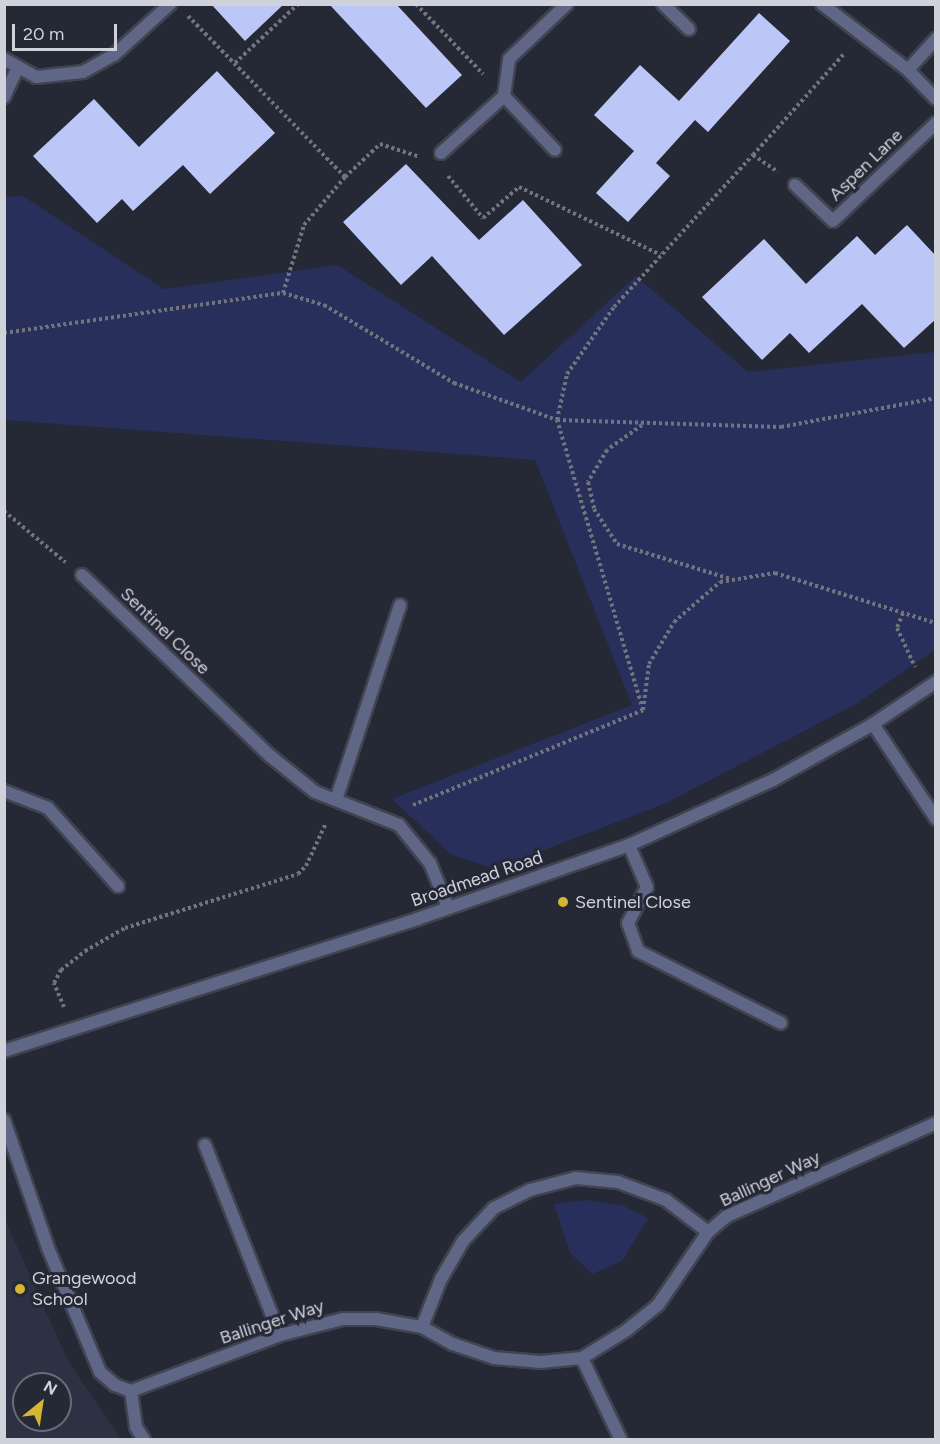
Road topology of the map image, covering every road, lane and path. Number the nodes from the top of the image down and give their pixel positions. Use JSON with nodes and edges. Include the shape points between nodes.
{"nodes":[{"id":1,"x":170,"y":4,"type":"edge"},
{"id":2,"x":297,"y":4,"type":"edge"},
{"id":3,"x":416,"y":4,"type":"edge"},
{"id":4,"x":567,"y":4,"type":"edge"},
{"id":5,"x":663,"y":4,"type":"edge"},
{"id":6,"x":822,"y":4,"type":"edge"},
{"id":7,"x":186,"y":13,"type":"dead end"},
{"id":8,"x":689,"y":29,"type":"dead end"},
{"id":9,"x":861,"y":34,"type":"junction"},
{"id":10,"x":936,"y":39,"type":"edge"},
{"id":11,"x":4,"y":59,"type":"edge"},
{"id":12,"x":235,"y":63,"type":"junction"},
{"id":13,"x":18,"y":66,"type":"junction"},
{"id":14,"x":908,"y":70,"type":"junction"},
{"id":15,"x":504,"y":96,"type":"junction"},
{"id":16,"x":4,"y":97,"type":"edge"},
{"id":17,"x":936,"y":99,"type":"edge"},
{"id":18,"x":936,"y":123,"type":"edge"},
{"id":19,"x":555,"y":150,"type":"dead end"},
{"id":20,"x":441,"y":153,"type":"dead end"},
{"id":21,"x":753,"y":155,"type":"junction"},
{"id":22,"x":423,"y":157,"type":"dead end"},
{"id":23,"x":446,"y":174,"type":"dead end"},
{"id":24,"x":345,"y":177,"type":"junction"},
{"id":25,"x":795,"y":184,"type":"joint"},
{"id":26,"x":662,"y":255,"type":"junction"},
{"id":27,"x":284,"y":293,"type":"junction"},
{"id":28,"x":4,"y":333,"type":"edge"},
{"id":29,"x":936,"y":398,"type":"edge"},
{"id":30,"x":557,"y":420,"type":"junction"},
{"id":31,"x":642,"y":424,"type":"junction"},
{"id":32,"x":4,"y":511,"type":"edge"},
{"id":33,"x":82,"y":575,"type":"joint"},
{"id":34,"x":734,"y":580,"type":"junction"},
{"id":35,"x":400,"y":604,"type":"dead end"},
{"id":36,"x":903,"y":614,"type":"junction"},
{"id":37,"x":936,"y":623,"type":"edge"},
{"id":38,"x":932,"y":684,"type":"edge"},
{"id":39,"x":643,"y":710,"type":"junction"},
{"id":40,"x":873,"y":724,"type":"junction"},
{"id":41,"x":4,"y":791,"type":"edge"},
{"id":42,"x":336,"y":800,"type":"junction"},
{"id":43,"x":936,"y":819,"type":"edge"},
{"id":44,"x":399,"y":825,"type":"junction"},
{"id":45,"x":629,"y":845,"type":"junction"},
{"id":46,"x":118,"y":886,"type":"dead end"},
{"id":47,"x":448,"y":907,"type":"junction"},
{"id":48,"x":781,"y":1023,"type":"dead end"},
{"id":49,"x":74,"y":1029,"type":"junction"},
{"id":50,"x":4,"y":1051,"type":"edge"},
{"id":51,"x":4,"y":1120,"type":"edge"},
{"id":52,"x":936,"y":1123,"type":"edge"},
{"id":53,"x":205,"y":1145,"type":"dead end"},
{"id":54,"x":708,"y":1232,"type":"junction"},
{"id":55,"x":422,"y":1327,"type":"junction"},
{"id":56,"x":280,"y":1335,"type":"junction"},
{"id":57,"x":582,"y":1358,"type":"junction"},
{"id":58,"x":131,"y":1391,"type":"junction"},
{"id":59,"x":144,"y":1440,"type":"edge"},
{"id":60,"x":621,"y":1440,"type":"edge"}],
"edges":[{"from":1,"to":13,"type":"street","via":[[114,55],[83,72],[36,77]]},
{"from":2,"to":12,"type":"path"},
{"from":3,"to":15,"type":"path"},
{"from":4,"to":15,"type":"street","via":[[509,59]]},
{"from":5,"to":8,"type":"street"},
{"from":6,"to":9,"type":"street"},
{"from":7,"to":12,"type":"path"},
{"from":9,"to":14,"type":"street"},
{"from":9,"to":21,"type":"path"},
{"from":10,"to":14,"type":"street"},
{"from":11,"to":13,"type":"street"},
{"from":12,"to":24,"type":"path"},
{"from":13,"to":16,"type":"street"},
{"from":14,"to":17,"type":"street"},
{"from":15,"to":19,"type":"street"},
{"from":15,"to":20,"type":"street"},
{"from":18,"to":25,"type":"street","name":"Aspen Lane","via":[[833,221]]},
{"from":21,"to":25,"type":"path"},
{"from":21,"to":26,"type":"path"},
{"from":22,"to":24,"type":"path","via":[[380,144]]},
{"from":23,"to":26,"type":"path","via":[[483,218],[519,187]]},
{"from":24,"to":27,"type":"path","via":[[304,225]]},
{"from":26,"to":30,"type":"path","via":[[614,307],[567,374]]},
{"from":27,"to":28,"type":"path"},
{"from":27,"to":30,"type":"path","via":[[324,305],[453,383]]},
{"from":29,"to":31,"type":"path","via":[[782,427]]},
{"from":30,"to":31,"type":"path"},
{"from":30,"to":39,"type":"path"},
{"from":31,"to":34,"type":"path","via":[[607,450],[588,482],[594,508],[617,544]]},
{"from":32,"to":33,"type":"path"},
{"from":33,"to":42,"type":"street","name":"Sentinel Close","via":[[269,755],[315,792]]},
{"from":34,"to":36,"type":"path","via":[[775,573]]},
{"from":34,"to":39,"type":"path","via":[[720,582],[674,622],[650,664]]},
{"from":35,"to":42,"type":"street"},
{"from":36,"to":37,"type":"path"},
{"from":36,"to":38,"type":"path","via":[[897,628],[901,643]]},
{"from":38,"to":40,"type":"street","name":"Broadmead Road"},
{"from":39,"to":44,"type":"path","via":[[412,806]]},
{"from":40,"to":43,"type":"street"},
{"from":40,"to":45,"type":"street","name":"Broadmead Road","via":[[773,780]]},
{"from":41,"to":46,"type":"street","via":[[48,808]]},
{"from":42,"to":44,"type":"street","name":"Sentinel Close"},
{"from":42,"to":49,"type":"path","via":[[314,853],[298,874],[125,928],[61,970],[54,983]]},
{"from":44,"to":47,"type":"street","name":"Sentinel Close","via":[[430,863]]},
{"from":45,"to":47,"type":"street","name":"Broadmead Road"},
{"from":45,"to":48,"type":"street","via":[[647,887],[628,923],[638,951]]},
{"from":47,"to":49,"type":"street","name":"Broadmead Road"},
{"from":49,"to":50,"type":"street","name":"Broadmead Road"},
{"from":51,"to":58,"type":"street","via":[[48,1248],[100,1372],[115,1385]]},
{"from":52,"to":54,"type":"street","name":"Ballinger Way","via":[[727,1216]]},
{"from":53,"to":56,"type":"street"},
{"from":54,"to":55,"type":"street","via":[[666,1200],[618,1182],[576,1178],[530,1190],[494,1208],[463,1241],[441,1279]]},
{"from":54,"to":57,"type":"street","name":"Ballinger Way","via":[[658,1305]]},
{"from":55,"to":56,"type":"street","name":"Ballinger Way","via":[[343,1318]]},
{"from":55,"to":57,"type":"street","name":"Ballinger Way","via":[[453,1344],[494,1358],[541,1362]]},
{"from":56,"to":58,"type":"street","name":"Ballinger Way"},
{"from":57,"to":60,"type":"street"},
{"from":58,"to":59,"type":"street","via":[[136,1427]]}]}
